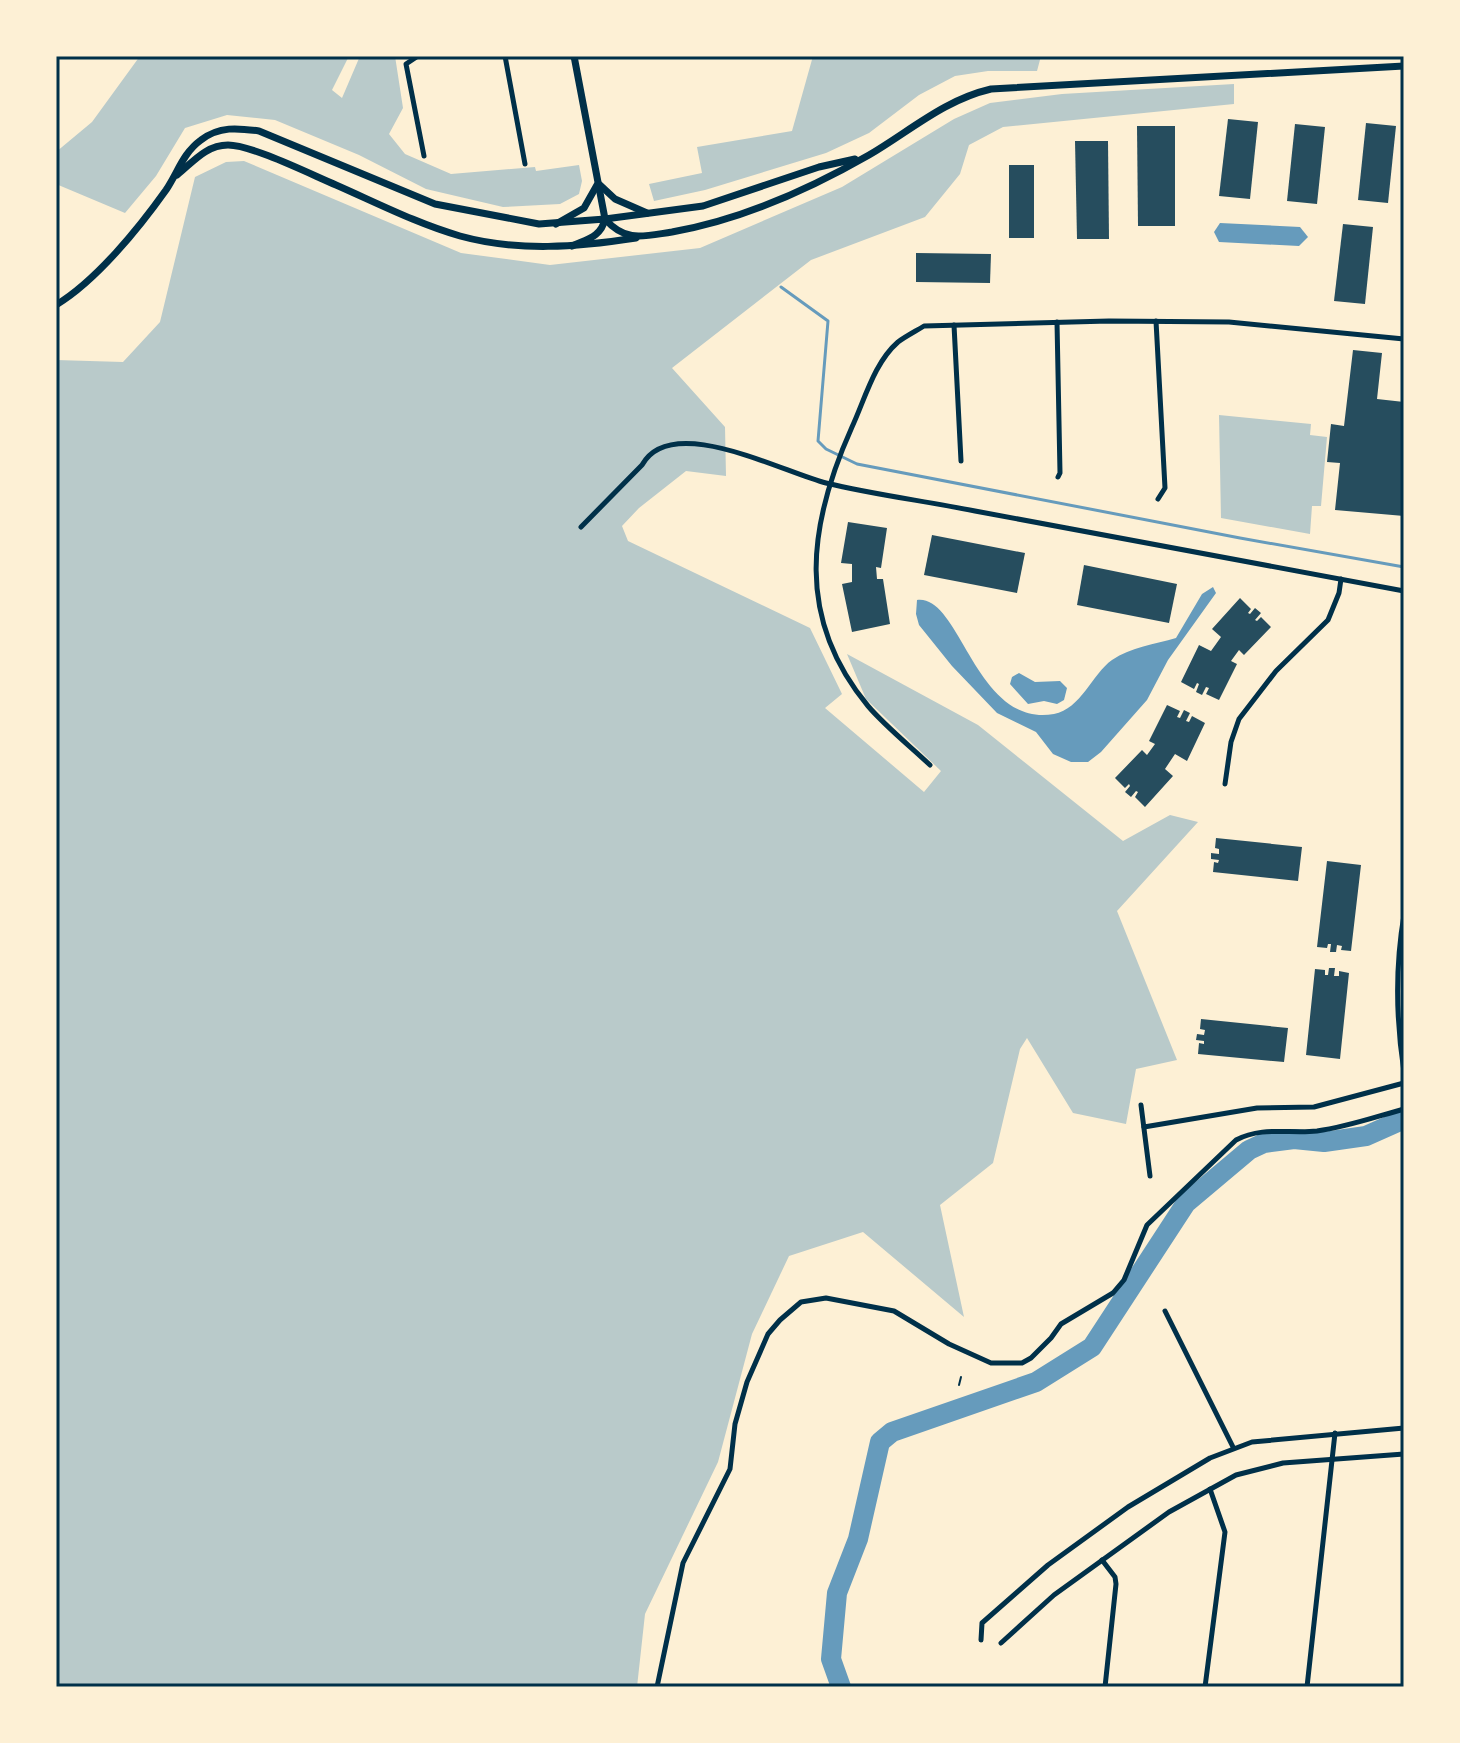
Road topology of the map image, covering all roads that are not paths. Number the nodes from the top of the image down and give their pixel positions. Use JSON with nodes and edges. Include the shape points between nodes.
{"nodes":[{"id":1,"x":418,"y":56,"type":"edge"},
{"id":2,"x":505,"y":56,"type":"edge"},
{"id":3,"x":574,"y":56,"type":"edge"},
{"id":4,"x":1404,"y":66,"type":"edge"},
{"id":5,"x":424,"y":156,"type":"dead end"},
{"id":6,"x":866,"y":156,"type":"junction"},
{"id":7,"x":525,"y":164,"type":"dead end"},
{"id":8,"x":175,"y":176,"type":"junction"},
{"id":9,"x":598,"y":183,"type":"junction"},
{"id":10,"x":652,"y":215,"type":"junction"},
{"id":11,"x":605,"y":219,"type":"junction"},
{"id":12,"x":556,"y":224,"type":"junction"},
{"id":13,"x":636,"y":238,"type":"junction"},
{"id":14,"x":572,"y":246,"type":"junction"},
{"id":15,"x":56,"y":305,"type":"edge"},
{"id":16,"x":1156,"y":321,"type":"junction"},
{"id":17,"x":1057,"y":322,"type":"junction"},
{"id":18,"x":954,"y":325,"type":"junction"},
{"id":19,"x":1404,"y":339,"type":"edge"},
{"id":20,"x":961,"y":461,"type":"dead end"},
{"id":21,"x":1058,"y":477,"type":"dead end"},
{"id":22,"x":831,"y":484,"type":"junction"},
{"id":23,"x":1158,"y":499,"type":"dead end"},
{"id":24,"x":581,"y":527,"type":"dead end"},
{"id":25,"x":1341,"y":579,"type":"junction"},
{"id":26,"x":1404,"y":591,"type":"edge"},
{"id":27,"x":930,"y":765,"type":"dead end"},
{"id":28,"x":1225,"y":784,"type":"dead end"},
{"id":29,"x":1404,"y":915,"type":"edge"},
{"id":30,"x":1404,"y":1072,"type":"edge"},
{"id":31,"x":1404,"y":1083,"type":"edge"},
{"id":32,"x":1141,"y":1105,"type":"dead end"},
{"id":33,"x":1404,"y":1109,"type":"edge"},
{"id":34,"x":1144,"y":1127,"type":"junction"},
{"id":35,"x":1150,"y":1176,"type":"dead end"},
{"id":36,"x":1165,"y":1311,"type":"dead end"},
{"id":37,"x":1404,"y":1428,"type":"edge"},
{"id":38,"x":1335,"y":1433,"type":"junction"},
{"id":39,"x":1233,"y":1447,"type":"junction"},
{"id":40,"x":1404,"y":1454,"type":"edge"},
{"id":41,"x":1332,"y":1460,"type":"junction"},
{"id":42,"x":1210,"y":1489,"type":"junction"},
{"id":43,"x":1102,"y":1560,"type":"junction"},
{"id":44,"x":981,"y":1640,"type":"dead end"},
{"id":45,"x":1001,"y":1643,"type":"dead end"},
{"id":46,"x":657,"y":1687,"type":"edge"},
{"id":47,"x":1105,"y":1687,"type":"edge"},
{"id":48,"x":1205,"y":1687,"type":"edge"},
{"id":49,"x":1307,"y":1687,"type":"edge"}],
"edges":[{"from":1,"to":5,"type":"street","via":[[406,64]]},
{"from":2,"to":7,"type":"street"},
{"from":3,"to":9,"type":"main road"},
{"from":4,"to":6,"type":"main road","via":[[991,89],[949,102]]},
{"from":6,"to":10,"type":"main road","via":[[703,206]]},
{"from":6,"to":13,"type":"main road","via":[[792,194],[708,226]]},
{"from":8,"to":12,"type":"main road","via":[[202,139],[238,128],[259,131],[435,204]]},
{"from":8,"to":14,"type":"main road","via":[[200,154],[231,145],[460,236],[530,247]]},
{"from":8,"to":15,"type":"main road","via":[[134,232]]},
{"from":9,"to":10,"type":"main road","via":[[615,199]]},
{"from":9,"to":11,"type":"main road"},
{"from":9,"to":12,"type":"main road","via":[[584,208]]},
{"from":10,"to":11,"type":"main road"},
{"from":11,"to":12,"type":"main road"},
{"from":11,"to":13,"type":"main road"},
{"from":11,"to":14,"type":"main road","via":[[596,236]]},
{"from":13,"to":14,"type":"main road"},
{"from":16,"to":17,"type":"street"},
{"from":16,"to":19,"type":"street","via":[[1229,322]]},
{"from":16,"to":23,"type":"street","via":[[1165,488]]},
{"from":17,"to":18,"type":"street"},
{"from":17,"to":21,"type":"street"},
{"from":18,"to":20,"type":"street"},
{"from":18,"to":22,"type":"street","via":[[924,326],[883,359]]},
{"from":22,"to":24,"type":"street","via":[[681,442],[648,454]]},
{"from":22,"to":25,"type":"street"},
{"from":22,"to":27,"type":"street","via":[[817,535],[814,578],[833,652],[871,709]]},
{"from":25,"to":26,"type":"street"},
{"from":25,"to":28,"type":"street","via":[[1328,620],[1276,671],[1239,719]]},
{"from":29,"to":30,"type":"street","via":[[1398,981]]},
{"from":31,"to":34,"type":"street","via":[[1314,1107],[1257,1108]]},
{"from":32,"to":34,"type":"street"},
{"from":33,"to":46,"type":"street","via":[[1341,1127],[1261,1131],[1236,1140],[1147,1225],[1124,1280],[1113,1293],[1061,1324],[1022,1363],[991,1363],[894,1311],[826,1298],[801,1302],[768,1334],[747,1382],[730,1469],[683,1563]]},
{"from":34,"to":35,"type":"street"},
{"from":36,"to":39,"type":"street"},
{"from":37,"to":38,"type":"street"},
{"from":38,"to":39,"type":"street"},
{"from":38,"to":41,"type":"street"},
{"from":39,"to":44,"type":"street","via":[[1128,1507],[1048,1565],[982,1623]]},
{"from":40,"to":41,"type":"street"},
{"from":41,"to":42,"type":"street","via":[[1271,1466]]},
{"from":41,"to":49,"type":"street"},
{"from":42,"to":43,"type":"street"},
{"from":42,"to":48,"type":"street","via":[[1225,1532]]},
{"from":43,"to":45,"type":"street"},
{"from":43,"to":47,"type":"street","via":[[1116,1584]]}]}
